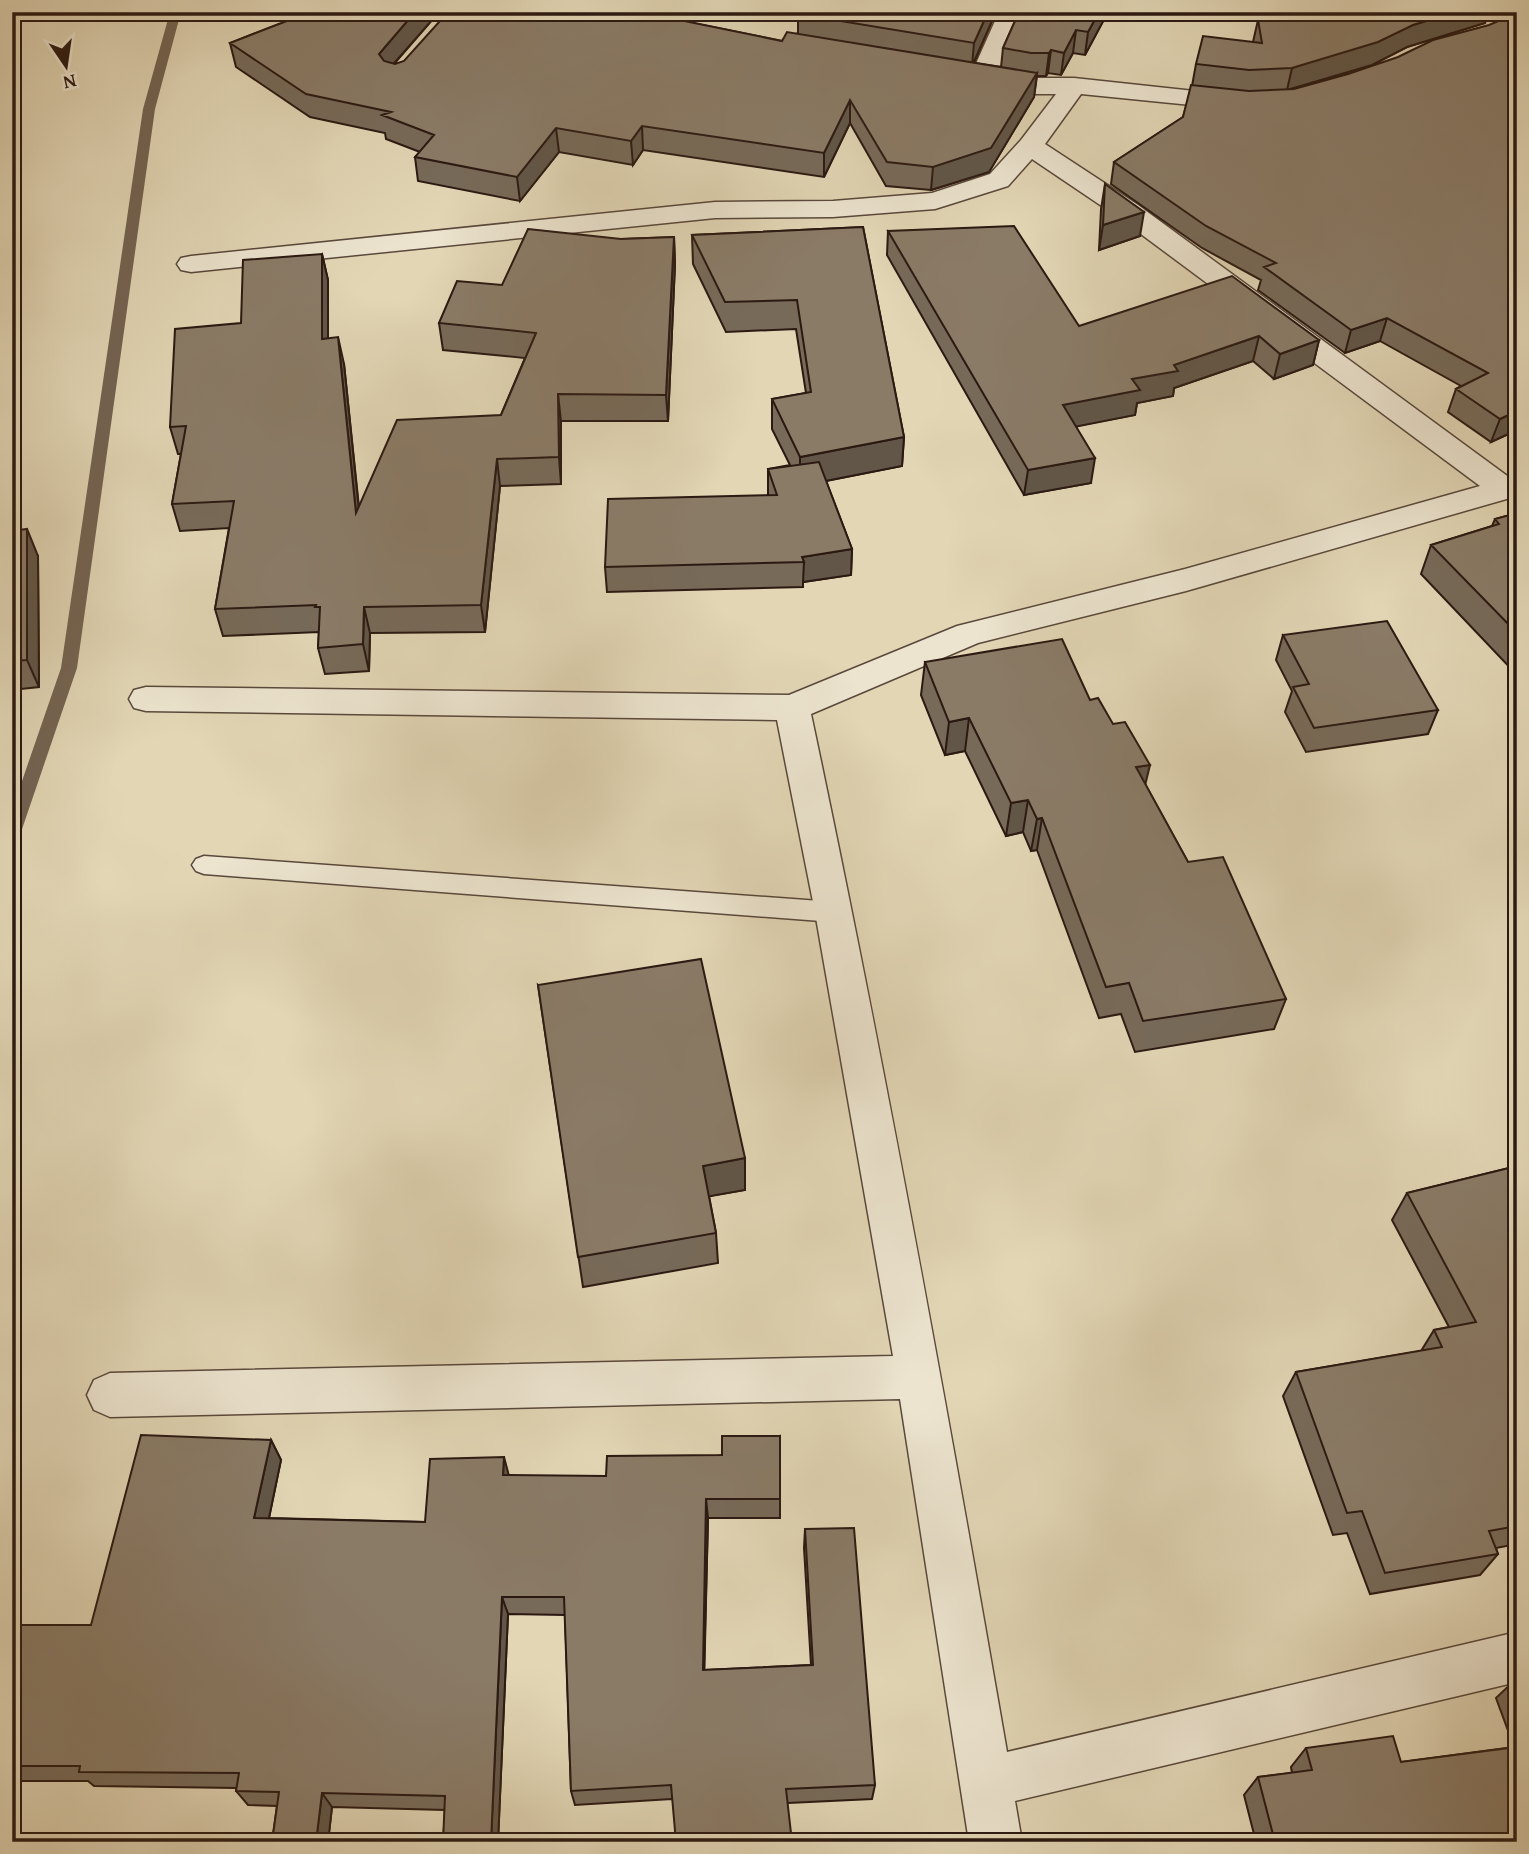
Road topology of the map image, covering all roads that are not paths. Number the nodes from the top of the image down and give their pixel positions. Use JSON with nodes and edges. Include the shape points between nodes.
{"nodes":[{"id":1,"x":1011,"y":12,"type":"edge"},
{"id":2,"x":1517,"y":20,"type":"edge"},
{"id":3,"x":1490,"y":23,"type":"edge"},
{"id":4,"x":957,"y":72,"type":"edge"},
{"id":5,"x":984,"y":77,"type":"junction"},
{"id":6,"x":1074,"y":86,"type":"junction"},
{"id":7,"x":1266,"y":102,"type":"edge"},
{"id":8,"x":1030,"y":146,"type":"junction"},
{"id":9,"x":191,"y":264,"type":"dead end"},
{"id":10,"x":1511,"y":488,"type":"edge"},
{"id":11,"x":146,"y":699,"type":"dead end"},
{"id":12,"x":792,"y":708,"type":"junction"},
{"id":13,"x":204,"y":865,"type":"dead end"},
{"id":14,"x":834,"y":912,"type":"junction"},
{"id":15,"x":919,"y":1377,"type":"junction"},
{"id":16,"x":110,"y":1395,"type":"dead end"},
{"id":17,"x":1517,"y":1657,"type":"edge"},
{"id":18,"x":988,"y":1782,"type":"junction"},
{"id":19,"x":996,"y":1842,"type":"edge"}],
"edges":[{"from":1,"to":5,"type":"street"},
{"from":2,"to":3,"type":"street"},
{"from":4,"to":5,"type":"street"},
{"from":5,"to":6,"type":"street","via":[[1028,86]]},
{"from":6,"to":7,"type":"street"},
{"from":6,"to":8,"type":"street"},
{"from":8,"to":9,"type":"street","via":[[999,180],[935,201],[833,209],[715,210]]},
{"from":8,"to":10,"type":"street","via":[[1128,211]]},
{"from":10,"to":12,"type":"street","via":[[1186,580],[969,634]]},
{"from":11,"to":12,"type":"street"},
{"from":12,"to":14,"type":"street"},
{"from":13,"to":14,"type":"lane"},
{"from":14,"to":15,"type":"street"},
{"from":15,"to":16,"type":"street"},
{"from":15,"to":18,"type":"street"},
{"from":17,"to":18,"type":"street"},
{"from":18,"to":19,"type":"street"}]}
